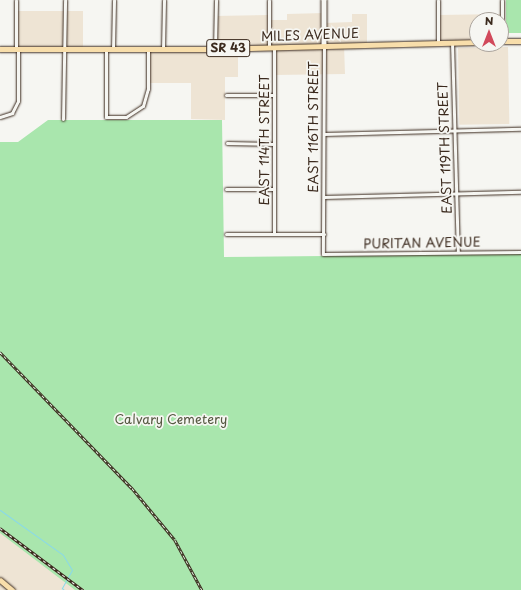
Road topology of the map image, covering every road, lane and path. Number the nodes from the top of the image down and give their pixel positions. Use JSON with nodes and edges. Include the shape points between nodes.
{"nodes":[{"id":1,"x":16,"y":0,"type":"edge"},
{"id":2,"x":65,"y":0,"type":"edge"},
{"id":3,"x":114,"y":0,"type":"edge"},
{"id":4,"x":164,"y":0,"type":"edge"},
{"id":5,"x":216,"y":0,"type":"edge"},
{"id":6,"x":269,"y":0,"type":"edge"},
{"id":7,"x":324,"y":0,"type":"edge"},
{"id":8,"x":438,"y":0,"type":"edge"},
{"id":9,"x":502,"y":0,"type":"edge"},
{"id":10,"x":502,"y":12,"type":"edge"},
{"id":11,"x":509,"y":41,"type":"edge"},
{"id":12,"x":521,"y":41,"type":"edge"},
{"id":13,"x":452,"y":42,"type":"junction"},
{"id":14,"x":469,"y":42,"type":"edge"},
{"id":15,"x":438,"y":43,"type":"junction"},
{"id":16,"x":324,"y":46,"type":"junction"},
{"id":17,"x":272,"y":48,"type":"junction"},
{"id":18,"x":0,"y":49,"type":"edge"},
{"id":19,"x":17,"y":49,"type":"junction"},
{"id":20,"x":63,"y":49,"type":"junction"},
{"id":21,"x":106,"y":49,"type":"junction"},
{"id":22,"x":113,"y":49,"type":"junction"},
{"id":23,"x":148,"y":49,"type":"junction"},
{"id":24,"x":164,"y":49,"type":"junction"},
{"id":25,"x":215,"y":49,"type":"junction"},
{"id":26,"x":226,"y":95,"type":"dead end"},
{"id":27,"x":274,"y":95,"type":"junction"},
{"id":28,"x":0,"y":117,"type":"edge"},
{"id":29,"x":63,"y":119,"type":"dead end"},
{"id":30,"x":521,"y":129,"type":"edge"},
{"id":31,"x":455,"y":132,"type":"junction"},
{"id":32,"x":324,"y":134,"type":"junction"},
{"id":33,"x":226,"y":143,"type":"dead end"},
{"id":34,"x":274,"y":144,"type":"junction"},
{"id":35,"x":226,"y":189,"type":"dead end"},
{"id":36,"x":274,"y":189,"type":"junction"},
{"id":37,"x":521,"y":192,"type":"edge"},
{"id":38,"x":456,"y":193,"type":"junction"},
{"id":39,"x":324,"y":197,"type":"junction"},
{"id":40,"x":274,"y":233,"type":"junction"},
{"id":41,"x":226,"y":234,"type":"dead end"},
{"id":42,"x":324,"y":234,"type":"junction"},
{"id":43,"x":458,"y":252,"type":"junction"},
{"id":44,"x":521,"y":252,"type":"edge"},
{"id":45,"x":323,"y":254,"type":"joint"},
{"id":46,"x":0,"y":580,"type":"edge"},
{"id":47,"x":12,"y":590,"type":"edge"}],
"edges":[{"from":1,"to":19,"type":"street"},
{"from":2,"to":20,"type":"street"},
{"from":3,"to":22,"type":"street"},
{"from":4,"to":24,"type":"street"},
{"from":5,"to":25,"type":"street"},
{"from":6,"to":17,"type":"street","name":"EAST 114TH STREET"},
{"from":7,"to":16,"type":"main road","name":"EAST 116TH STREET"},
{"from":8,"to":15,"type":"street"},
{"from":9,"to":10,"type":"street"},
{"from":11,"to":12,"type":"main road"},
{"from":13,"to":14,"type":"main road","name":"MILES AVENUE","number":"SR 43"},
{"from":13,"to":15,"type":"main road","name":"MILES AVENUE","number":"SR 43"},
{"from":13,"to":31,"type":"street","name":"EAST 119TH STREET"},
{"from":15,"to":16,"type":"main road","name":"MILES AVENUE","number":"SR 43"},
{"from":16,"to":17,"type":"main road","name":"MILES AVENUE","number":"SR 43"},
{"from":16,"to":32,"type":"street","name":"EAST 116TH STREET"},
{"from":17,"to":25,"type":"main road","name":"MILES AVENUE","number":"SR 43"},
{"from":17,"to":27,"type":"street","name":"EAST 114TH STREET"},
{"from":18,"to":19,"type":"main road","name":"MILES AVENUE","number":"SR 43"},
{"from":19,"to":20,"type":"main road","name":"MILES AVENUE","number":"SR 43"},
{"from":19,"to":28,"type":"street","via":[[18,102],[12,113]]},
{"from":20,"to":21,"type":"main road","name":"MILES AVENUE","number":"SR 43"},
{"from":20,"to":29,"type":"street"},
{"from":21,"to":22,"type":"main road","name":"MILES AVENUE","number":"SR 43"},
{"from":21,"to":23,"type":"street","via":[[106,117],[126,116],[143,106],[148,89]]},
{"from":22,"to":23,"type":"main road","name":"MILES AVENUE","number":"SR 43"},
{"from":23,"to":24,"type":"main road","name":"MILES AVENUE","number":"SR 43"},
{"from":24,"to":25,"type":"main road","name":"MILES AVENUE","number":"SR 43"},
{"from":26,"to":27,"type":"street"},
{"from":27,"to":34,"type":"street","name":"EAST 114TH STREET"},
{"from":30,"to":31,"type":"street"},
{"from":31,"to":32,"type":"street"},
{"from":31,"to":38,"type":"street","name":"EAST 119TH STREET"},
{"from":32,"to":39,"type":"street","name":"EAST 116TH STREET"},
{"from":33,"to":34,"type":"street"},
{"from":34,"to":36,"type":"street","name":"EAST 114TH STREET"},
{"from":35,"to":36,"type":"street"},
{"from":36,"to":40,"type":"street","name":"EAST 114TH STREET"},
{"from":37,"to":38,"type":"street"},
{"from":38,"to":39,"type":"street"},
{"from":38,"to":43,"type":"street","name":"EAST 119TH STREET"},
{"from":39,"to":42,"type":"street","name":"EAST 116TH STREET"},
{"from":40,"to":41,"type":"street"},
{"from":40,"to":42,"type":"street"},
{"from":42,"to":45,"type":"street","name":"EAST 116TH STREET"},
{"from":43,"to":44,"type":"street","name":"PURITAN AVENUE"},
{"from":43,"to":45,"type":"street","name":"PURITAN AVENUE"},
{"from":46,"to":47,"type":"main road"}]}
